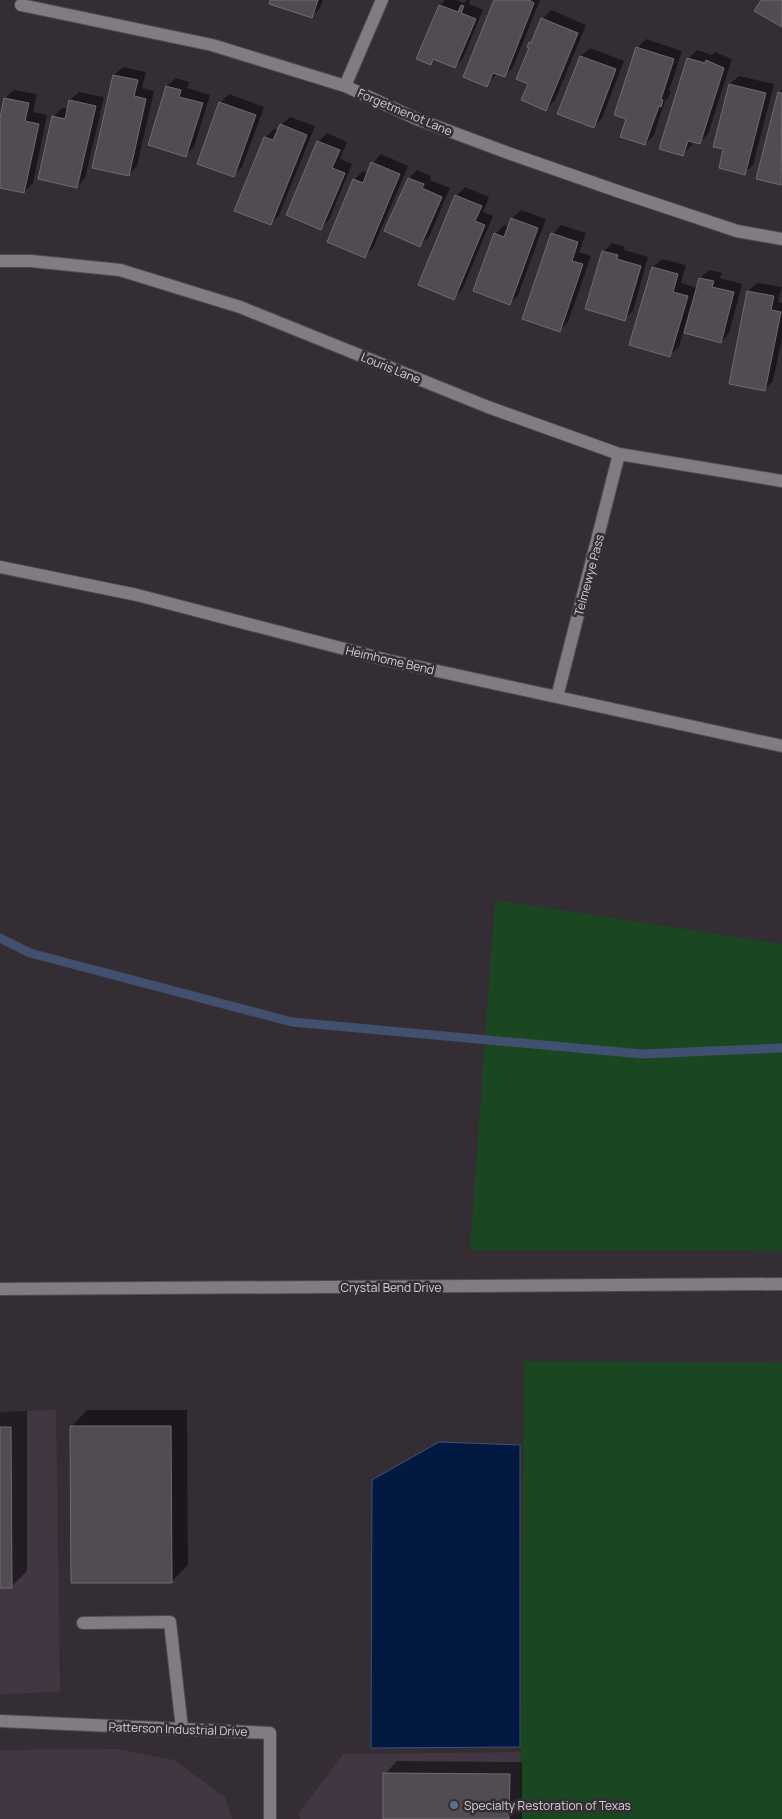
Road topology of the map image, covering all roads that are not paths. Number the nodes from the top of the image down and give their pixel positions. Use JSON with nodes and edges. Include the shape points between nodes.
{"nodes":[{"id":1,"x":382,"y":0,"type":"edge"},
{"id":2,"x":21,"y":5,"type":"dead end"},
{"id":3,"x":345,"y":86,"type":"junction"},
{"id":4,"x":782,"y":239,"type":"edge"},
{"id":5,"x":0,"y":261,"type":"edge"},
{"id":6,"x":619,"y":454,"type":"junction"},
{"id":7,"x":782,"y":481,"type":"edge"},
{"id":8,"x":0,"y":567,"type":"edge"},
{"id":9,"x":557,"y":696,"type":"junction"},
{"id":10,"x":782,"y":746,"type":"edge"},
{"id":11,"x":782,"y":1284,"type":"edge"},
{"id":12,"x":0,"y":1289,"type":"edge"},
{"id":13,"x":83,"y":1623,"type":"dead end"},
{"id":14,"x":0,"y":1721,"type":"edge"},
{"id":15,"x":182,"y":1729,"type":"junction"},
{"id":16,"x":270,"y":1819,"type":"edge"}],
"edges":[{"from":1,"to":3,"type":"street"},
{"from":2,"to":3,"type":"street","name":"Forgetmenot Lane","via":[[212,45]]},
{"from":3,"to":4,"type":"street","name":"Forgetmenot Lane","via":[[417,119],[508,154],[737,232]]},
{"from":5,"to":6,"type":"street","name":"Louris Lane","via":[[120,270],[148,278],[240,307],[488,407]]},
{"from":6,"to":7,"type":"street","name":"Louris Lane"},
{"from":6,"to":9,"type":"street","name":"Telmewye Pass"},
{"from":8,"to":9,"type":"street","name":"Heimhome Bend","via":[[137,595],[387,660]]},
{"from":9,"to":10,"type":"street","name":"Heimhome Bend"},
{"from":11,"to":12,"type":"street","name":"Crystal Bend Drive"},
{"from":13,"to":15,"type":"street","via":[[170,1622]]},
{"from":14,"to":15,"type":"street","name":"Patterson Industrial Drive"},
{"from":15,"to":16,"type":"street","name":"Patterson Industrial Drive","via":[[270,1733]]}]}
